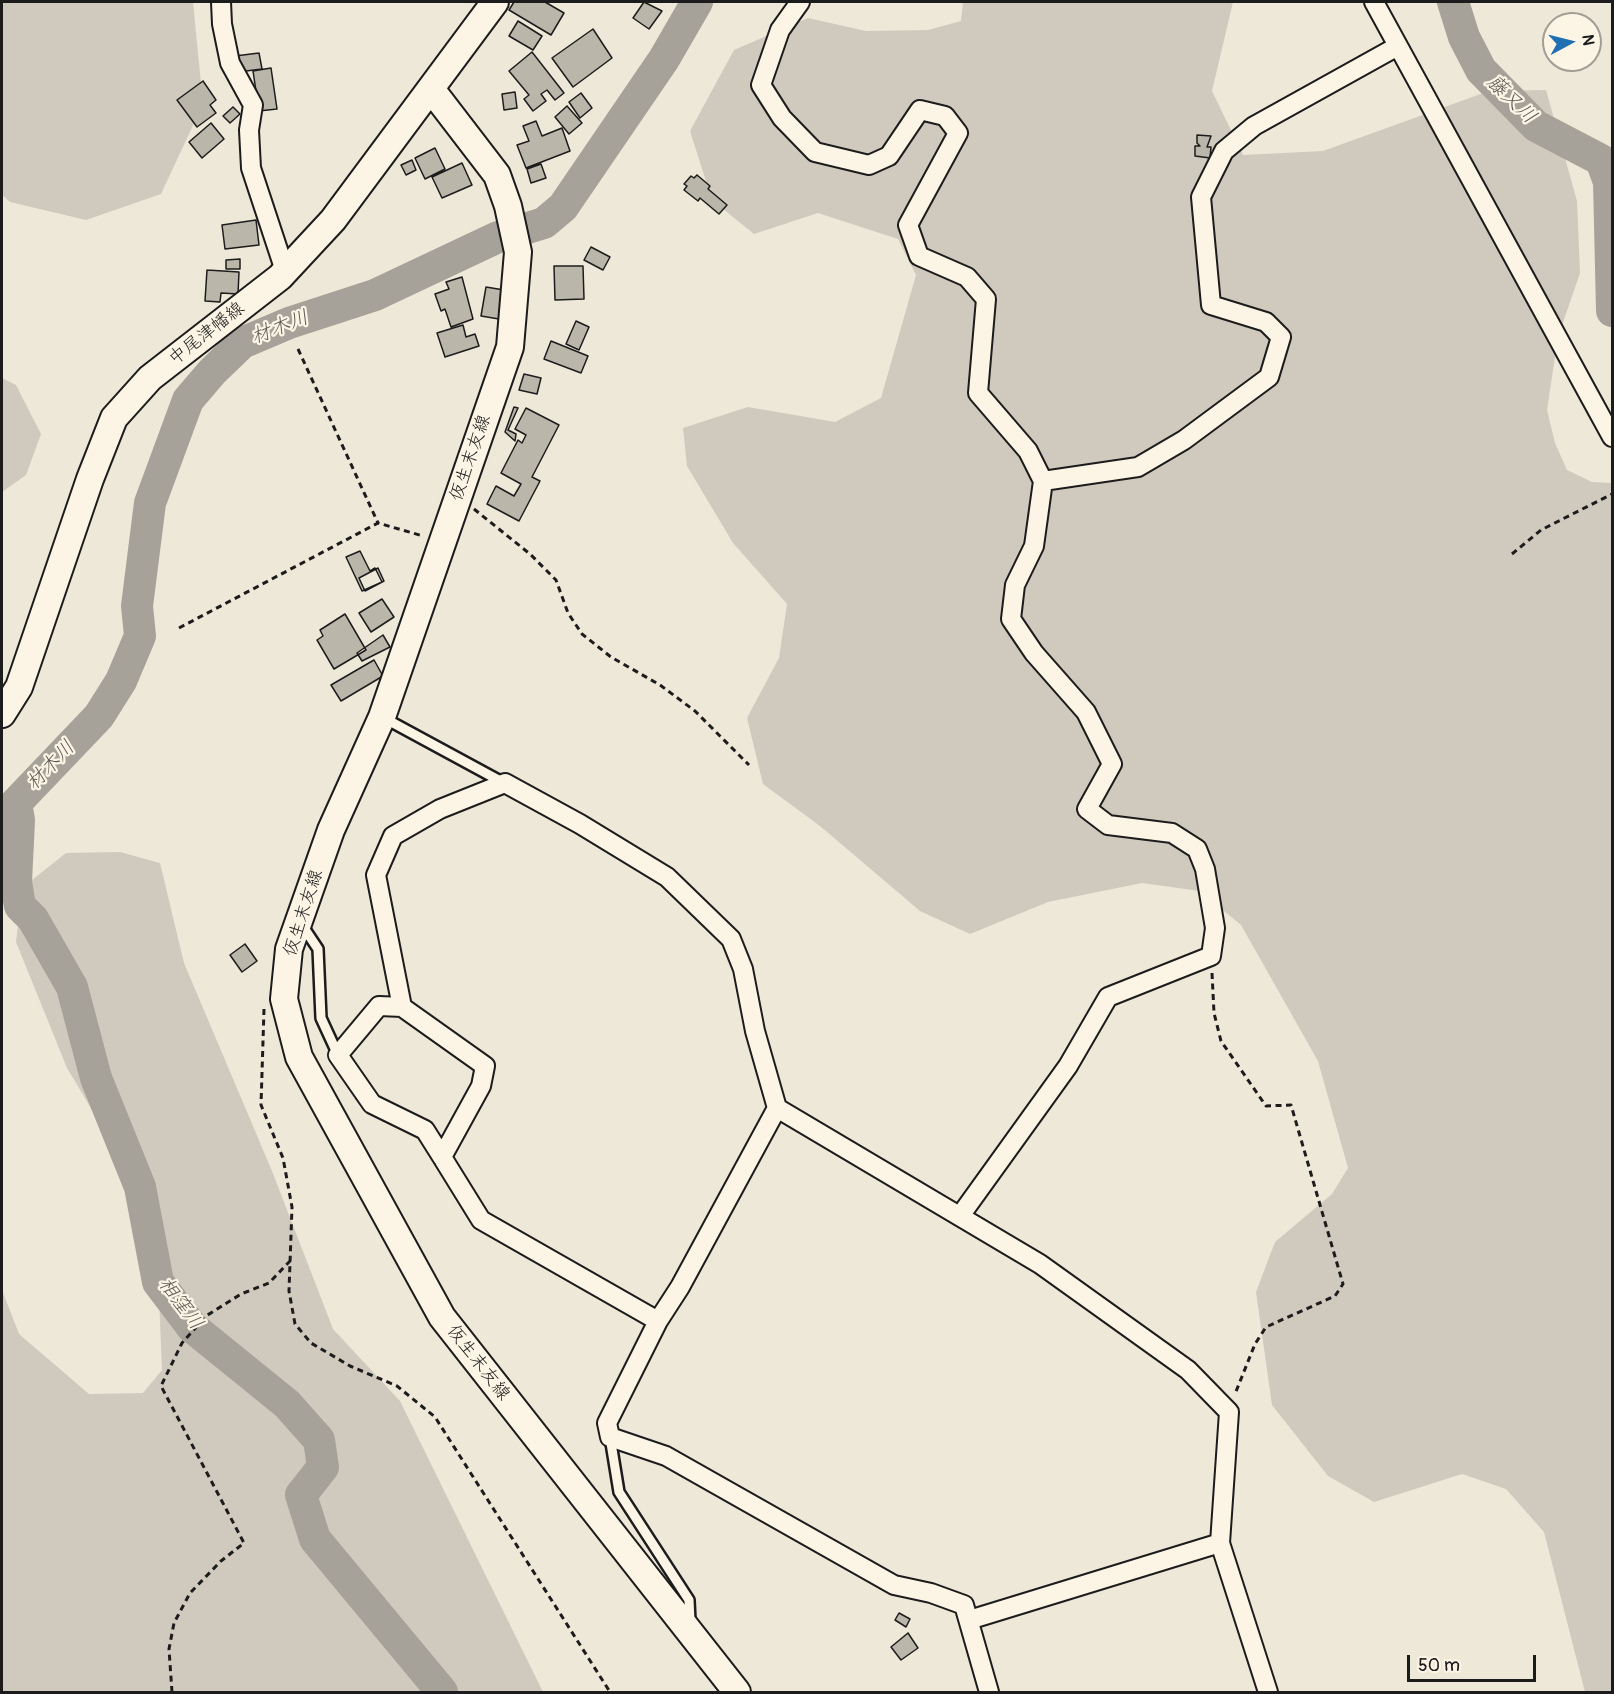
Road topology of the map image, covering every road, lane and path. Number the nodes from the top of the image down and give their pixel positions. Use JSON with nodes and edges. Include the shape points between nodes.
{"nodes":[{"id":1,"x":221,"y":2,"type":"edge"},
{"id":2,"x":495,"y":2,"type":"edge"},
{"id":3,"x":800,"y":2,"type":"edge"},
{"id":4,"x":1374,"y":2,"type":"edge"},
{"id":5,"x":1398,"y":46,"type":"junction"},
{"id":6,"x":431,"y":89,"type":"junction"},
{"id":7,"x":285,"y":271,"type":"junction"},
{"id":8,"x":298,"y":349,"type":"dead end"},
{"id":9,"x":1612,"y":437,"type":"edge"},
{"id":10,"x":1043,"y":481,"type":"junction"},
{"id":11,"x":1612,"y":494,"type":"edge"},
{"id":12,"x":457,"y":500,"type":"junction"},
{"id":13,"x":378,"y":523,"type":"junction"},
{"id":14,"x":442,"y":542,"type":"junction"},
{"id":15,"x":1512,"y":554,"type":"dead end"},
{"id":16,"x":179,"y":628,"type":"dead end"},
{"id":17,"x":2,"y":714,"type":"edge"},
{"id":18,"x":382,"y":717,"type":"junction"},
{"id":19,"x":749,"y":765,"type":"dead end"},
{"id":20,"x":505,"y":783,"type":"junction"},
{"id":21,"x":299,"y":920,"type":"junction"},
{"id":22,"x":1210,"y":956,"type":"junction"},
{"id":23,"x":265,"y":1004,"type":"dead end"},
{"id":24,"x":402,"y":1007,"type":"junction"},
{"id":25,"x":338,"y":1055,"type":"junction"},
{"id":26,"x":777,"y":1108,"type":"junction"},
{"id":27,"x":442,"y":1157,"type":"junction"},
{"id":28,"x":960,"y":1216,"type":"junction"},
{"id":29,"x":292,"y":1260,"type":"junction"},
{"id":30,"x":658,"y":1321,"type":"junction"},
{"id":31,"x":1229,"y":1412,"type":"junction"},
{"id":32,"x":610,"y":1437,"type":"junction"},
{"id":33,"x":1220,"y":1543,"type":"junction"},
{"id":34,"x":969,"y":1620,"type":"junction"},
{"id":35,"x":691,"y":1637,"type":"junction"},
{"id":36,"x":172,"y":1692,"type":"edge"},
{"id":37,"x":610,"y":1692,"type":"edge"},
{"id":38,"x":737,"y":1692,"type":"edge"},
{"id":39,"x":989,"y":1692,"type":"edge"},
{"id":40,"x":1268,"y":1692,"type":"edge"}],
"edges":[{"from":1,"to":7,"type":"street","via":[[230,63],[253,105],[249,130],[251,168]]},
{"from":2,"to":6,"type":"main road","name":"中尾津幡線"},
{"from":3,"to":10,"type":"street","via":[[780,30],[761,85],[782,118],[815,152],[869,165],[889,156],[920,110],[945,116],[958,133],[908,225],[920,256],[968,277],[986,299],[978,393],[1028,450]]},
{"from":4,"to":5,"type":"street"},
{"from":5,"to":9,"type":"street"},
{"from":5,"to":10,"type":"street","via":[[1254,126],[1224,151],[1201,197],[1211,305],[1266,322],[1281,337],[1269,377],[1184,440],[1138,467]]},
{"from":6,"to":7,"type":"main road","name":"中尾津幡線","via":[[333,220]]},
{"from":6,"to":12,"type":"main road","name":"仮生末友線","via":[[497,175],[518,252],[510,347]]},
{"from":7,"to":17,"type":"main road","name":"中尾津幡線","via":[[150,378],[114,418],[19,687]]},
{"from":8,"to":13,"type":"path"},
{"from":10,"to":22,"type":"street","via":[[1034,546],[1015,585],[1011,619],[1086,712],[1112,764],[1087,809],[1108,825],[1172,833],[1197,849],[1205,869],[1215,928]]},
{"from":11,"to":15,"type":"path","via":[[1541,530]]},
{"from":12,"to":14,"type":"main road","name":"仮生末友線"},
{"from":12,"to":19,"type":"path","via":[[479,512],[556,580],[568,613],[582,634],[610,657],[660,685],[695,711]]},
{"from":13,"to":14,"type":"path"},
{"from":13,"to":16,"type":"path"},
{"from":14,"to":18,"type":"main road","name":"仮生末友線"},
{"from":18,"to":20,"type":"lane"},
{"from":18,"to":21,"type":"main road","name":"仮生末友線","via":[[332,830]]},
{"from":20,"to":24,"type":"street","via":[[440,809],[393,836],[376,875]]},
{"from":20,"to":26,"type":"street","via":[[667,877],[731,939],[743,969],[755,1031]]},
{"from":21,"to":25,"type":"lane","via":[[318,948],[321,1018]]},
{"from":21,"to":35,"type":"main road","name":"仮生末友線","via":[[289,949],[284,999],[300,1057],[442,1317]]},
{"from":22,"to":28,"type":"street","via":[[1108,997],[1068,1066]]},
{"from":22,"to":31,"type":"path","via":[[1214,1012],[1221,1041],[1266,1106],[1291,1105],[1343,1284],[1335,1296],[1266,1328],[1255,1344]]},
{"from":23,"to":29,"type":"path","via":[[261,1105],[283,1158],[292,1207]]},
{"from":24,"to":25,"type":"street","via":[[379,1006]]},
{"from":24,"to":27,"type":"street","via":[[486,1066],[481,1086]]},
{"from":25,"to":27,"type":"street","via":[[372,1104],[425,1130]]},
{"from":26,"to":28,"type":"street"},
{"from":26,"to":30,"type":"street"},
{"from":27,"to":30,"type":"street","via":[[481,1220]]},
{"from":28,"to":31,"type":"street","via":[[1040,1264],[1188,1370]]},
{"from":29,"to":36,"type":"path","via":[[269,1283],[206,1316],[182,1343],[161,1386],[244,1542],[190,1593],[174,1623],[169,1649]]},
{"from":29,"to":37,"type":"path","via":[[289,1291],[295,1324],[310,1343],[397,1386],[435,1417]]},
{"from":30,"to":32,"type":"street","via":[[607,1423]]},
{"from":31,"to":33,"type":"street"},
{"from":32,"to":34,"type":"street","via":[[666,1456],[894,1585],[964,1605]]},
{"from":32,"to":35,"type":"lane","via":[[619,1491],[689,1600]]},
{"from":33,"to":34,"type":"street"},
{"from":33,"to":40,"type":"street"},
{"from":34,"to":39,"type":"street"},
{"from":35,"to":38,"type":"main road","name":"仮生末友線"}]}
